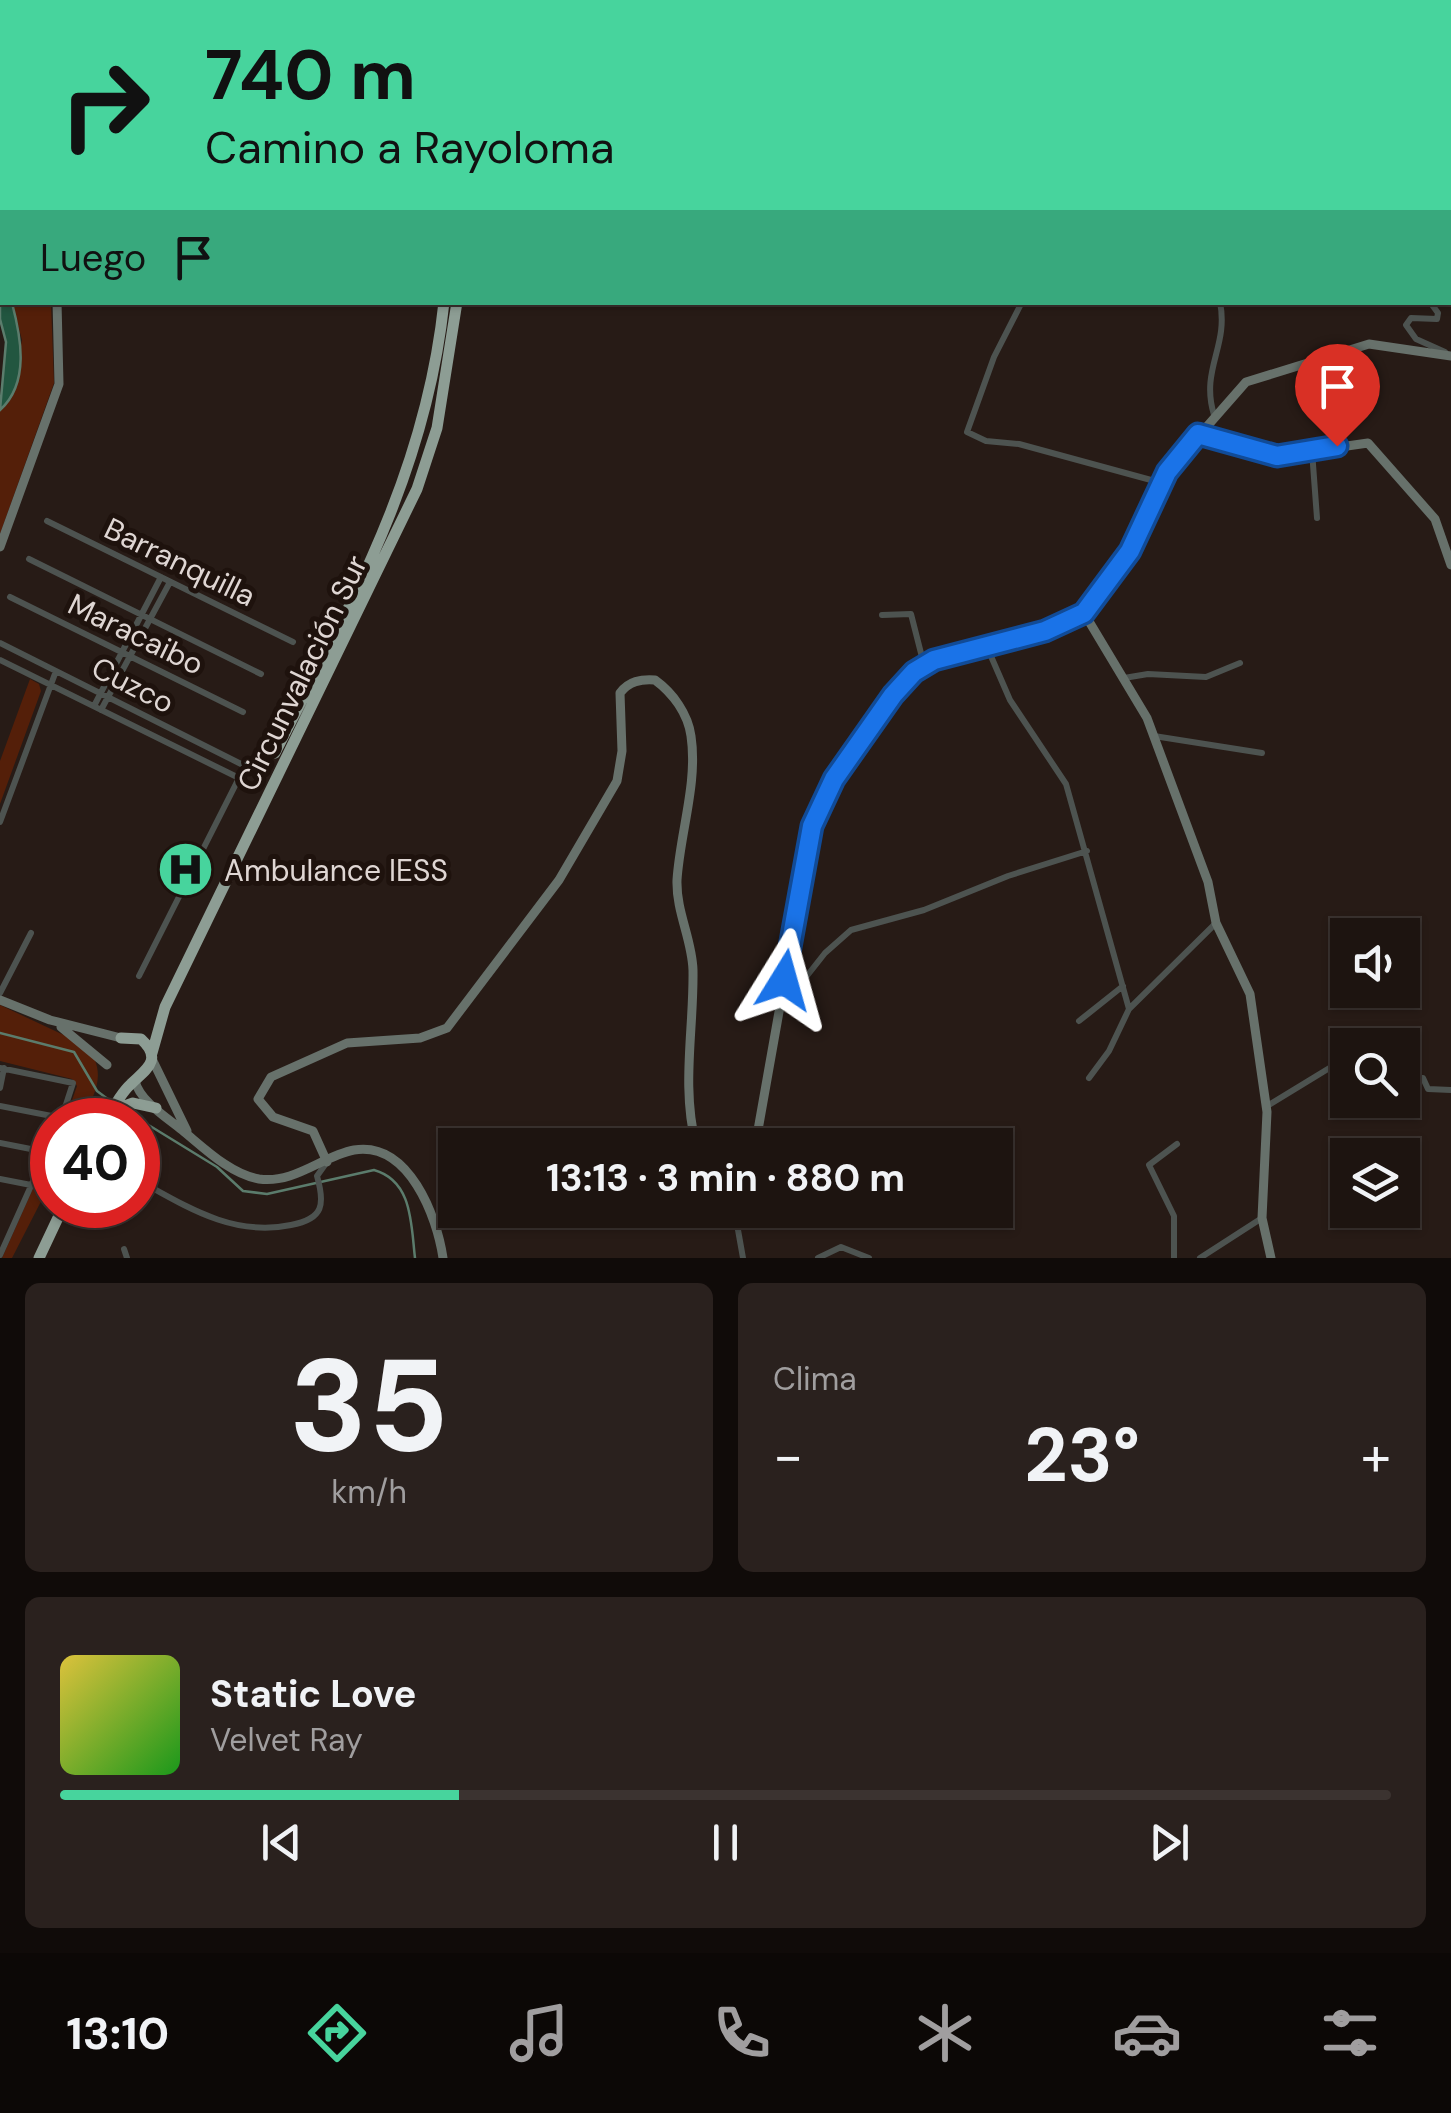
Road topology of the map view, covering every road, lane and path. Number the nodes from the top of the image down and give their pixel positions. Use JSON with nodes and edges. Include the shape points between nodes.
{"nodes":[{"id":1,"x":56,"y":305,"type":"edge"},
{"id":2,"x":444,"y":305,"type":"edge"},
{"id":3,"x":457,"y":305,"type":"edge"},
{"id":4,"x":1020,"y":305,"type":"edge"},
{"id":5,"x":1220,"y":305,"type":"edge"},
{"id":6,"x":1432,"y":305,"type":"edge"},
{"id":7,"x":1451,"y":355,"type":"edge"},
{"id":8,"x":1214,"y":414,"type":"junction"},
{"id":9,"x":1198,"y":434,"type":"junction"},
{"id":10,"x":1312,"y":450,"type":"junction"},
{"id":11,"x":1162,"y":483,"type":"junction"},
{"id":12,"x":1316,"y":518,"type":"dead end"},
{"id":13,"x":47,"y":522,"type":"dead end"},
{"id":14,"x":0,"y":546,"type":"edge"},
{"id":15,"x":29,"y":559,"type":"dead end"},
{"id":16,"x":1451,"y":564,"type":"edge"},
{"id":17,"x":161,"y":578,"type":"junction"},
{"id":18,"x":170,"y":582,"type":"junction"},
{"id":19,"x":10,"y":597,"type":"dead end"},
{"id":20,"x":1084,"y":613,"type":"junction"},
{"id":21,"x":146,"y":616,"type":"junction"},
{"id":22,"x":882,"y":616,"type":"dead end"},
{"id":23,"x":293,"y":642,"type":"dead end"},
{"id":24,"x":0,"y":643,"type":"edge"},
{"id":25,"x":987,"y":647,"type":"junction"},
{"id":26,"x":126,"y":654,"type":"junction"},
{"id":27,"x":0,"y":660,"type":"edge"},
{"id":28,"x":1240,"y":663,"type":"dead end"},
{"id":29,"x":924,"y":665,"type":"junction"},
{"id":30,"x":56,"y":671,"type":"junction"},
{"id":31,"x":261,"y":674,"type":"dead end"},
{"id":32,"x":1124,"y":678,"type":"junction"},
{"id":33,"x":50,"y":685,"type":"junction"},
{"id":34,"x":104,"y":695,"type":"junction"},
{"id":35,"x":98,"y":708,"type":"junction"},
{"id":36,"x":243,"y":712,"type":"dead end"},
{"id":37,"x":1154,"y":736,"type":"junction"},
{"id":38,"x":1262,"y":752,"type":"dead end"},
{"id":39,"x":275,"y":753,"type":"joint"},
{"id":40,"x":245,"y":766,"type":"junction"},
{"id":41,"x":239,"y":778,"type":"junction"},
{"id":42,"x":0,"y":822,"type":"edge"},
{"id":43,"x":1087,"y":851,"type":"junction"},
{"id":44,"x":1216,"y":922,"type":"junction"},
{"id":45,"x":32,"y":933,"type":"dead end"},
{"id":46,"x":139,"y":976,"type":"dead end"},
{"id":47,"x":1123,"y":986,"type":"junction"},
{"id":48,"x":0,"y":996,"type":"edge"},
{"id":49,"x":1129,"y":1009,"type":"junction"},
{"id":50,"x":780,"y":1011,"type":"junction"},
{"id":51,"x":50,"y":1020,"type":"junction"},
{"id":52,"x":1079,"y":1021,"type":"dead end"},
{"id":53,"x":121,"y":1038,"type":"joint"},
{"id":54,"x":152,"y":1056,"type":"junction"},
{"id":55,"x":108,"y":1065,"type":"dead end"},
{"id":56,"x":2,"y":1068,"type":"edge"},
{"id":57,"x":1330,"y":1068,"type":"edge"},
{"id":58,"x":1089,"y":1078,"type":"dead end"},
{"id":59,"x":1420,"y":1078,"type":"edge"},
{"id":60,"x":134,"y":1081,"type":"junction"},
{"id":61,"x":0,"y":1088,"type":"edge"},
{"id":62,"x":1451,"y":1090,"type":"edge"},
{"id":63,"x":69,"y":1098,"type":"edge"},
{"id":64,"x":122,"y":1098,"type":"edge"},
{"id":65,"x":148,"y":1098,"type":"edge"},
{"id":66,"x":0,"y":1106,"type":"edge"},
{"id":67,"x":1266,"y":1106,"type":"junction"},
{"id":68,"x":160,"y":1111,"type":"edge"},
{"id":69,"x":30,"y":1112,"type":"edge"},
{"id":70,"x":694,"y":1128,"type":"edge"},
{"id":71,"x":758,"y":1128,"type":"edge"},
{"id":72,"x":191,"y":1137,"type":"junction"},
{"id":73,"x":0,"y":1143,"type":"edge"},
{"id":74,"x":1177,"y":1144,"type":"dead end"},
{"id":75,"x":30,"y":1149,"type":"edge"},
{"id":76,"x":326,"y":1162,"type":"junction"},
{"id":77,"x":299,"y":1173,"type":"junction"},
{"id":78,"x":317,"y":1177,"type":"junction"},
{"id":79,"x":0,"y":1179,"type":"edge"},
{"id":80,"x":30,"y":1186,"type":"edge"},
{"id":81,"x":30,"y":1188,"type":"edge"},
{"id":82,"x":160,"y":1192,"type":"edge"},
{"id":83,"x":0,"y":1218,"type":"edge"},
{"id":84,"x":1262,"y":1218,"type":"junction"},
{"id":85,"x":14,"y":1220,"type":"junction"},
{"id":86,"x":53,"y":1228,"type":"edge"},
{"id":87,"x":737,"y":1228,"type":"edge"},
{"id":88,"x":0,"y":1255,"type":"edge"},
{"id":89,"x":39,"y":1258,"type":"edge"},
{"id":90,"x":444,"y":1258,"type":"edge"},
{"id":91,"x":743,"y":1258,"type":"edge"},
{"id":92,"x":818,"y":1258,"type":"edge"},
{"id":93,"x":869,"y":1258,"type":"edge"},
{"id":94,"x":1174,"y":1258,"type":"edge"},
{"id":95,"x":1200,"y":1258,"type":"edge"},
{"id":96,"x":1271,"y":1258,"type":"edge"}],
"edges":[{"from":1,"to":14,"type":"street","via":[[59,384]]},
{"from":2,"to":39,"type":"highway","name":"Circunvalación Sur","via":[[434,379],[406,480]]},
{"from":3,"to":54,"type":"highway","name":"Circunvalación Sur","via":[[437,428],[418,489],[162,1012]]},
{"from":4,"to":11,"type":"street","via":[[967,432]]},
{"from":5,"to":8,"type":"street","via":[[1224,333],[1208,374]]},
{"from":6,"to":7,"type":"street","via":[[1437,319],[1411,318],[1406,325],[1426,345]]},
{"from":7,"to":8,"type":"street","via":[[1369,344],[1246,382]]},
{"from":8,"to":9,"type":"street"},
{"from":9,"to":10,"type":"street","via":[[1277,456]]},
{"from":9,"to":11,"type":"street"},
{"from":10,"to":12,"type":"street"},
{"from":10,"to":16,"type":"street","via":[[1368,443],[1435,519]]},
{"from":11,"to":20,"type":"street","via":[[1130,551]]},
{"from":13,"to":17,"type":"street","name":"Barranquilla"},
{"from":15,"to":21,"type":"street"},
{"from":17,"to":18,"type":"street","name":"Barranquilla"},
{"from":17,"to":21,"type":"street"},
{"from":18,"to":21,"type":"street"},
{"from":18,"to":23,"type":"street","name":"Barranquilla"},
{"from":19,"to":26,"type":"street","name":"Maracaibo"},
{"from":20,"to":25,"type":"street"},
{"from":20,"to":32,"type":"street"},
{"from":21,"to":26,"type":"street"},
{"from":21,"to":31,"type":"street"},
{"from":22,"to":29,"type":"street","via":[[911,614]]},
{"from":24,"to":30,"type":"street","name":"Cuzco"},
{"from":25,"to":29,"type":"street"},
{"from":25,"to":43,"type":"street","via":[[1010,700],[1066,784]]},
{"from":26,"to":34,"type":"street"},
{"from":26,"to":36,"type":"street","name":"Maracaibo"},
{"from":27,"to":33,"type":"street","name":"Cuzco"},
{"from":28,"to":32,"type":"street","via":[[1206,677]]},
{"from":29,"to":50,"type":"street","via":[[904,681],[834,779],[812,826]]},
{"from":30,"to":33,"type":"street"},
{"from":30,"to":34,"type":"street","name":"Cuzco"},
{"from":32,"to":37,"type":"street"},
{"from":33,"to":35,"type":"street","name":"Cuzco"},
{"from":33,"to":42,"type":"street"},
{"from":34,"to":35,"type":"street"},
{"from":34,"to":40,"type":"street","name":"Cuzco"},
{"from":35,"to":41,"type":"street","name":"Cuzco"},
{"from":37,"to":38,"type":"street"},
{"from":37,"to":44,"type":"street","via":[[1208,882]]},
{"from":39,"to":40,"type":"street"},
{"from":40,"to":41,"type":"street"},
{"from":41,"to":46,"type":"street"},
{"from":43,"to":47,"type":"street"},
{"from":43,"to":50,"type":"street","via":[[851,930]]},
{"from":44,"to":49,"type":"street"},
{"from":44,"to":67,"type":"street","via":[[1250,994]]},
{"from":45,"to":48,"type":"street"},
{"from":47,"to":49,"type":"street"},
{"from":47,"to":52,"type":"street"},
{"from":48,"to":51,"type":"street"},
{"from":49,"to":58,"type":"street"},
{"from":50,"to":71,"type":"street"},
{"from":51,"to":53,"type":"street"},
{"from":51,"to":55,"type":"street"},
{"from":53,"to":54,"type":"highway","via":[[142,1039]]},
{"from":54,"to":60,"type":"highway","via":[[146,1075]]},
{"from":54,"to":72,"type":"street"},
{"from":56,"to":61,"type":"street"},
{"from":56,"to":63,"type":"street","via":[[74,1083]]},
{"from":57,"to":67,"type":"street"},
{"from":59,"to":62,"type":"street","via":[[1428,1089]]},
{"from":60,"to":64,"type":"highway"},
{"from":60,"to":65,"type":"street"},
{"from":66,"to":69,"type":"street"},
{"from":67,"to":84,"type":"street"},
{"from":68,"to":72,"type":"street"},
{"from":70,"to":76,"type":"street","via":[[687,1065],[693,968],[677,907],[691,732],[664,687],[646,680],[620,693],[617,781],[559,880],[447,1028],[420,1038],[346,1043],[262,1085],[260,1106],[316,1134]]},
{"from":72,"to":77,"type":"street","via":[[258,1178]]},
{"from":73,"to":75,"type":"street"},
{"from":74,"to":94,"type":"street","via":[[1151,1161],[1174,1216]]},
{"from":76,"to":77,"type":"street"},
{"from":76,"to":78,"type":"street"},
{"from":76,"to":90,"type":"street","via":[[364,1150],[394,1161],[434,1216]]},
{"from":77,"to":78,"type":"street"},
{"from":78,"to":82,"type":"street","via":[[324,1206],[312,1218],[255,1229],[214,1220]]},
{"from":79,"to":80,"type":"street"},
{"from":81,"to":85,"type":"street"},
{"from":83,"to":85,"type":"street"},
{"from":84,"to":95,"type":"street"},
{"from":84,"to":96,"type":"street"},
{"from":85,"to":88,"type":"street"},
{"from":86,"to":89,"type":"highway"},
{"from":87,"to":91,"type":"street"},
{"from":92,"to":93,"type":"street","via":[[840,1247]]}]}
